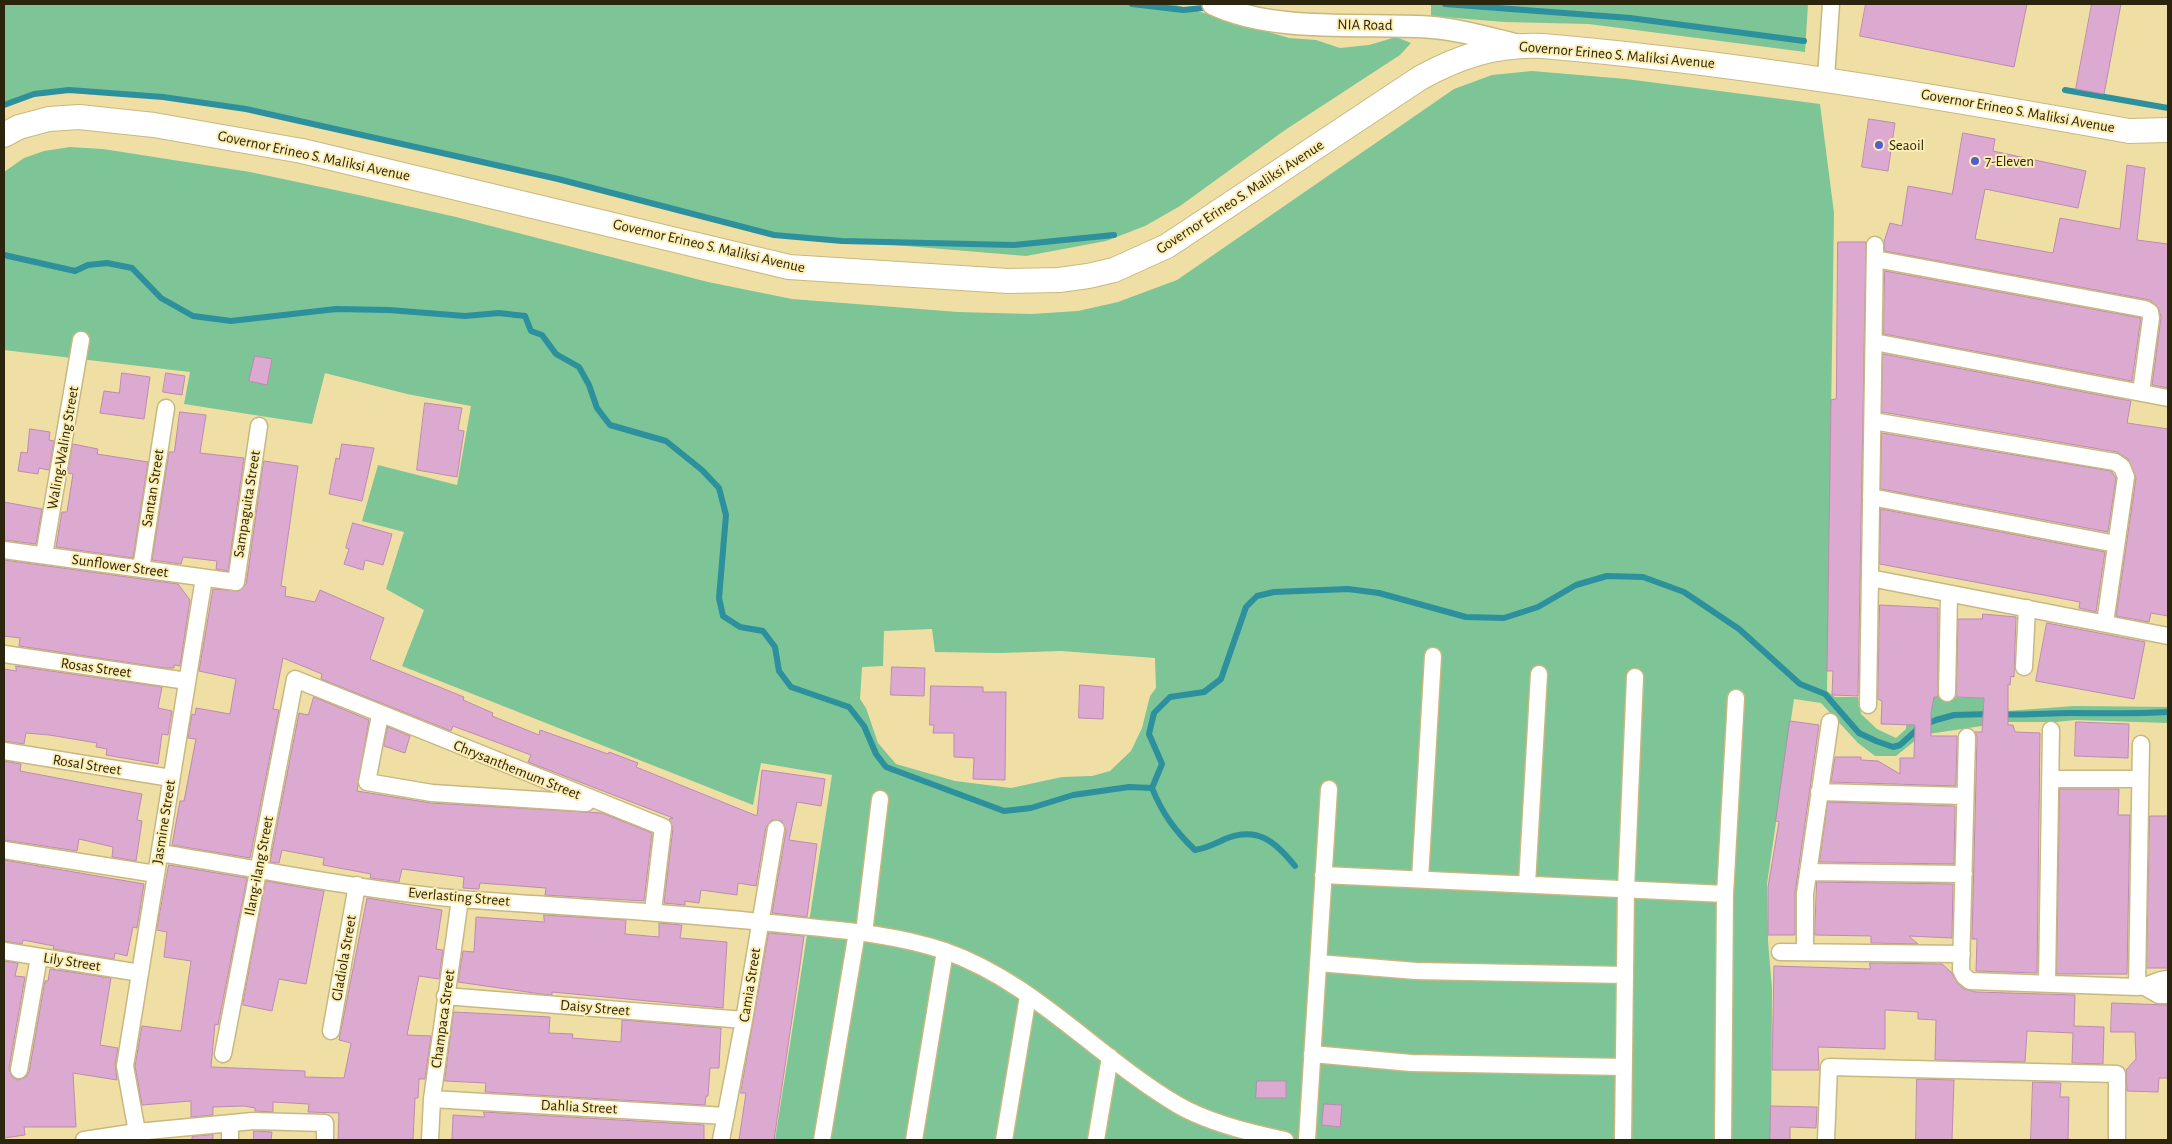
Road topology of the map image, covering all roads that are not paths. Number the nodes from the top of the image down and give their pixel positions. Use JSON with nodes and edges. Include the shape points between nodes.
{"nodes":[{"id":1,"x":1213,"y":4,"type":"edge"},
{"id":2,"x":1831,"y":4,"type":"edge"},
{"id":3,"x":1517,"y":45,"type":"junction"},
{"id":4,"x":1826,"y":78,"type":"junction"},
{"id":5,"x":2168,"y":130,"type":"edge"},
{"id":6,"x":4,"y":135,"type":"edge"},
{"id":7,"x":81,"y":340,"type":"dead end"},
{"id":8,"x":1874,"y":342,"type":"junction"},
{"id":9,"x":2141,"y":392,"type":"junction"},
{"id":10,"x":2168,"y":398,"type":"edge"},
{"id":11,"x":166,"y":408,"type":"dead end"},
{"id":12,"x":1873,"y":421,"type":"junction"},
{"id":13,"x":259,"y":426,"type":"dead end"},
{"id":14,"x":1872,"y":497,"type":"junction"},
{"id":15,"x":2116,"y":544,"type":"junction"},
{"id":16,"x":4,"y":550,"type":"edge"},
{"id":17,"x":44,"y":555,"type":"junction"},
{"id":18,"x":141,"y":569,"type":"junction"},
{"id":19,"x":204,"y":578,"type":"junction"},
{"id":20,"x":1870,"y":578,"type":"junction"},
{"id":21,"x":236,"y":582,"type":"joint"},
{"id":22,"x":1950,"y":594,"type":"junction"},
{"id":23,"x":2026,"y":608,"type":"junction"},
{"id":24,"x":2104,"y":623,"type":"junction"},
{"id":25,"x":2168,"y":636,"type":"edge"},
{"id":26,"x":4,"y":654,"type":"edge"},
{"id":27,"x":1433,"y":656,"type":"dead end"},
{"id":28,"x":2024,"y":667,"type":"dead end"},
{"id":29,"x":1539,"y":674,"type":"dead end"},
{"id":30,"x":1635,"y":677,"type":"dead end"},
{"id":31,"x":295,"y":679,"type":"joint"},
{"id":32,"x":187,"y":681,"type":"junction"},
{"id":33,"x":1948,"y":693,"type":"dead end"},
{"id":34,"x":1736,"y":698,"type":"dead end"},
{"id":35,"x":1868,"y":705,"type":"dead end"},
{"id":36,"x":380,"y":715,"type":"junction"},
{"id":37,"x":1830,"y":722,"type":"dead end"},
{"id":38,"x":2051,"y":730,"type":"dead end"},
{"id":39,"x":1967,"y":737,"type":"dead end"},
{"id":40,"x":2141,"y":744,"type":"dead end"},
{"id":41,"x":4,"y":751,"type":"edge"},
{"id":42,"x":171,"y":778,"type":"junction"},
{"id":43,"x":2050,"y":779,"type":"junction"},
{"id":44,"x":2140,"y":779,"type":"junction"},
{"id":45,"x":1329,"y":790,"type":"dead end"},
{"id":46,"x":1819,"y":792,"type":"junction"},
{"id":47,"x":1965,"y":796,"type":"junction"},
{"id":48,"x":880,"y":799,"type":"dead end"},
{"id":49,"x":601,"y":804,"type":"junction"},
{"id":50,"x":776,"y":829,"type":"dead end"},
{"id":51,"x":4,"y":850,"type":"edge"},
{"id":52,"x":160,"y":853,"type":"junction"},
{"id":53,"x":258,"y":868,"type":"junction"},
{"id":54,"x":1808,"y":872,"type":"junction"},
{"id":55,"x":156,"y":874,"type":"junction"},
{"id":56,"x":1964,"y":874,"type":"junction"},
{"id":57,"x":1323,"y":875,"type":"junction"},
{"id":58,"x":1420,"y":879,"type":"junction"},
{"id":59,"x":1527,"y":884,"type":"junction"},
{"id":60,"x":357,"y":885,"type":"junction"},
{"id":61,"x":1626,"y":889,"type":"junction"},
{"id":62,"x":1726,"y":894,"type":"junction"},
{"id":63,"x":460,"y":899,"type":"junction"},
{"id":64,"x":653,"y":912,"type":"junction"},
{"id":65,"x":760,"y":922,"type":"junction"},
{"id":66,"x":861,"y":932,"type":"junction"},
{"id":67,"x":4,"y":951,"type":"edge"},
{"id":68,"x":945,"y":951,"type":"junction"},
{"id":69,"x":1780,"y":952,"type":"dead end"},
{"id":70,"x":1805,"y":952,"type":"junction"},
{"id":71,"x":1962,"y":954,"type":"junction"},
{"id":72,"x":38,"y":957,"type":"junction"},
{"id":73,"x":1318,"y":963,"type":"junction"},
{"id":74,"x":140,"y":973,"type":"junction"},
{"id":75,"x":1625,"y":975,"type":"junction"},
{"id":76,"x":2168,"y":979,"type":"edge"},
{"id":77,"x":2047,"y":983,"type":"junction"},
{"id":78,"x":2141,"y":987,"type":"junction"},
{"id":79,"x":445,"y":996,"type":"junction"},
{"id":80,"x":1028,"y":996,"type":"junction"},
{"id":81,"x":2168,"y":996,"type":"edge"},
{"id":82,"x":744,"y":1020,"type":"junction"},
{"id":83,"x":331,"y":1032,"type":"dead end"},
{"id":84,"x":223,"y":1054,"type":"dead end"},
{"id":85,"x":1312,"y":1054,"type":"junction"},
{"id":86,"x":1110,"y":1057,"type":"junction"},
{"id":87,"x":1624,"y":1068,"type":"junction"},
{"id":88,"x":19,"y":1070,"type":"dead end"},
{"id":89,"x":432,"y":1099,"type":"junction"},
{"id":90,"x":726,"y":1116,"type":"junction"},
{"id":91,"x":230,"y":1123,"type":"junction"},
{"id":92,"x":140,"y":1135,"type":"edge"},
{"id":93,"x":84,"y":1140,"type":"edge"},
{"id":94,"x":230,"y":1140,"type":"edge"},
{"id":95,"x":324,"y":1140,"type":"edge"},
{"id":96,"x":430,"y":1140,"type":"edge"},
{"id":97,"x":721,"y":1140,"type":"edge"},
{"id":98,"x":822,"y":1140,"type":"edge"},
{"id":99,"x":914,"y":1140,"type":"edge"},
{"id":100,"x":1004,"y":1140,"type":"edge"},
{"id":101,"x":1096,"y":1140,"type":"edge"},
{"id":102,"x":1285,"y":1140,"type":"edge"},
{"id":103,"x":1307,"y":1140,"type":"edge"},
{"id":104,"x":1623,"y":1140,"type":"edge"},
{"id":105,"x":1723,"y":1140,"type":"edge"},
{"id":106,"x":1826,"y":1140,"type":"edge"},
{"id":107,"x":2117,"y":1140,"type":"edge"}],
"edges":[{"from":1,"to":3,"type":"street","name":"NIA Road","via":[[1245,15],[1276,20],[1428,27]]},
{"from":2,"to":4,"type":"street"},
{"from":3,"to":4,"type":"main road","name":"Governor Erineo S. Maliksi Avenue","via":[[1614,52]]},
{"from":3,"to":6,"type":"main road","name":"Governor Erineo S. Maliksi Avenue","via":[[1472,53],[1420,78],[1167,246],[1114,270],[1059,280],[1008,281],[789,267],[302,151],[154,125],[79,117],[49,119]]},
{"from":4,"to":5,"type":"main road","name":"Governor Erineo S. Maliksi Avenue","via":[[2129,130]]},
{"from":7,"to":17,"type":"street","name":"Waling-Waling Street"},
{"from":8,"to":9,"type":"street"},
{"from":8,"to":9,"type":"street","via":[[1875,252],[2145,309],[2151,318]]},
{"from":8,"to":12,"type":"street"},
{"from":9,"to":10,"type":"street"},
{"from":11,"to":18,"type":"street","name":"Santan Street"},
{"from":12,"to":14,"type":"street"},
{"from":12,"to":15,"type":"street","via":[[2115,462],[2122,467],[2126,477]]},
{"from":13,"to":21,"type":"street","name":"Sampaguita Street"},
{"from":14,"to":15,"type":"street"},
{"from":14,"to":20,"type":"street"},
{"from":15,"to":24,"type":"street"},
{"from":16,"to":17,"type":"street","name":"Sunflower Street"},
{"from":17,"to":18,"type":"street","name":"Sunflower Street"},
{"from":18,"to":19,"type":"street","name":"Sunflower Street"},
{"from":19,"to":21,"type":"street","name":"Sunflower Street"},
{"from":19,"to":32,"type":"street","name":"Jasmine Street"},
{"from":20,"to":22,"type":"street"},
{"from":20,"to":35,"type":"street"},
{"from":22,"to":23,"type":"street"},
{"from":22,"to":33,"type":"street"},
{"from":23,"to":24,"type":"street"},
{"from":23,"to":28,"type":"street"},
{"from":24,"to":25,"type":"street"},
{"from":26,"to":32,"type":"street","name":"Rosas Street"},
{"from":27,"to":58,"type":"street"},
{"from":29,"to":59,"type":"street"},
{"from":30,"to":61,"type":"street"},
{"from":31,"to":36,"type":"street","name":"Chrysanthemum Street"},
{"from":31,"to":53,"type":"street","name":"Ilang-ilang Street"},
{"from":32,"to":42,"type":"street","name":"Jasmine Street"},
{"from":34,"to":62,"type":"street"},
{"from":36,"to":49,"type":"street","name":"Chrysanthemum Street"},
{"from":36,"to":49,"type":"street","via":[[367,782],[432,793]]},
{"from":37,"to":46,"type":"street"},
{"from":38,"to":43,"type":"street"},
{"from":39,"to":47,"type":"street"},
{"from":40,"to":44,"type":"street"},
{"from":41,"to":42,"type":"street","name":"Rosal Street"},
{"from":42,"to":52,"type":"street","name":"Jasmine Street"},
{"from":43,"to":44,"type":"street"},
{"from":43,"to":77,"type":"street"},
{"from":44,"to":78,"type":"street"},
{"from":45,"to":57,"type":"street"},
{"from":46,"to":47,"type":"street"},
{"from":46,"to":54,"type":"street"},
{"from":47,"to":56,"type":"street"},
{"from":48,"to":66,"type":"street"},
{"from":49,"to":64,"type":"street","name":"Chrysanthemum Street","via":[[663,827]]},
{"from":50,"to":65,"type":"street","name":"Camia Street"},
{"from":51,"to":55,"type":"street"},
{"from":52,"to":53,"type":"street","name":"Everlasting Street"},
{"from":52,"to":55,"type":"street","name":"Jasmine Street"},
{"from":53,"to":60,"type":"street","name":"Everlasting Street"},
{"from":53,"to":84,"type":"street","name":"Ilang-ilang Street"},
{"from":54,"to":56,"type":"street"},
{"from":54,"to":70,"type":"street"},
{"from":55,"to":74,"type":"street","name":"Jasmine Street"},
{"from":56,"to":71,"type":"street"},
{"from":57,"to":58,"type":"street"},
{"from":57,"to":73,"type":"street"},
{"from":58,"to":59,"type":"street"},
{"from":59,"to":61,"type":"street"},
{"from":60,"to":63,"type":"street","name":"Everlasting Street"},
{"from":60,"to":83,"type":"street","name":"Gladiola Street"},
{"from":61,"to":62,"type":"street"},
{"from":61,"to":75,"type":"street"},
{"from":62,"to":105,"type":"street"},
{"from":63,"to":64,"type":"street","name":"Everlasting Street"},
{"from":63,"to":79,"type":"street","name":"Champaca Street"},
{"from":64,"to":65,"type":"street","name":"Everlasting Street"},
{"from":65,"to":66,"type":"street","name":"Everlasting Street"},
{"from":65,"to":82,"type":"street","name":"Camia Street"},
{"from":66,"to":68,"type":"street","name":"Everlasting Street"},
{"from":66,"to":98,"type":"street"},
{"from":67,"to":72,"type":"street","name":"Lily Street"},
{"from":68,"to":80,"type":"street","name":"Everlasting Street","via":[[1003,978]]},
{"from":68,"to":99,"type":"street"},
{"from":69,"to":70,"type":"street"},
{"from":70,"to":71,"type":"street"},
{"from":71,"to":77,"type":"street","via":[[1960,970],[1970,980]]},
{"from":72,"to":74,"type":"street","name":"Lily Street"},
{"from":72,"to":88,"type":"street"},
{"from":73,"to":75,"type":"street","via":[[1416,971]]},
{"from":73,"to":85,"type":"street"},
{"from":74,"to":92,"type":"street","name":"Jasmine Street","via":[[125,1066]]},
{"from":75,"to":87,"type":"street"},
{"from":76,"to":78,"type":"street"},
{"from":77,"to":78,"type":"street"},
{"from":78,"to":81,"type":"street"},
{"from":79,"to":82,"type":"street","name":"Daisy Street"},
{"from":79,"to":89,"type":"street","name":"Champaca Street"},
{"from":80,"to":86,"type":"street","name":"Everlasting Street"},
{"from":80,"to":100,"type":"street"},
{"from":82,"to":90,"type":"street","name":"Camia Street"},
{"from":85,"to":87,"type":"street","via":[[1411,1063]]},
{"from":85,"to":103,"type":"street"},
{"from":86,"to":101,"type":"street"},
{"from":86,"to":102,"type":"street","name":"Everlasting Street","via":[[1181,1107],[1260,1135]]},
{"from":87,"to":104,"type":"street"},
{"from":89,"to":90,"type":"street","name":"Dahlia Street"},
{"from":89,"to":96,"type":"street","name":"Champaca Street"},
{"from":90,"to":97,"type":"street","name":"Camia Street"},
{"from":91,"to":92,"type":"street"},
{"from":91,"to":94,"type":"street"},
{"from":91,"to":95,"type":"street","via":[[325,1123]]},
{"from":92,"to":93,"type":"street"},
{"from":106,"to":107,"type":"street","via":[[1829,1067],[2117,1074]]}]}
